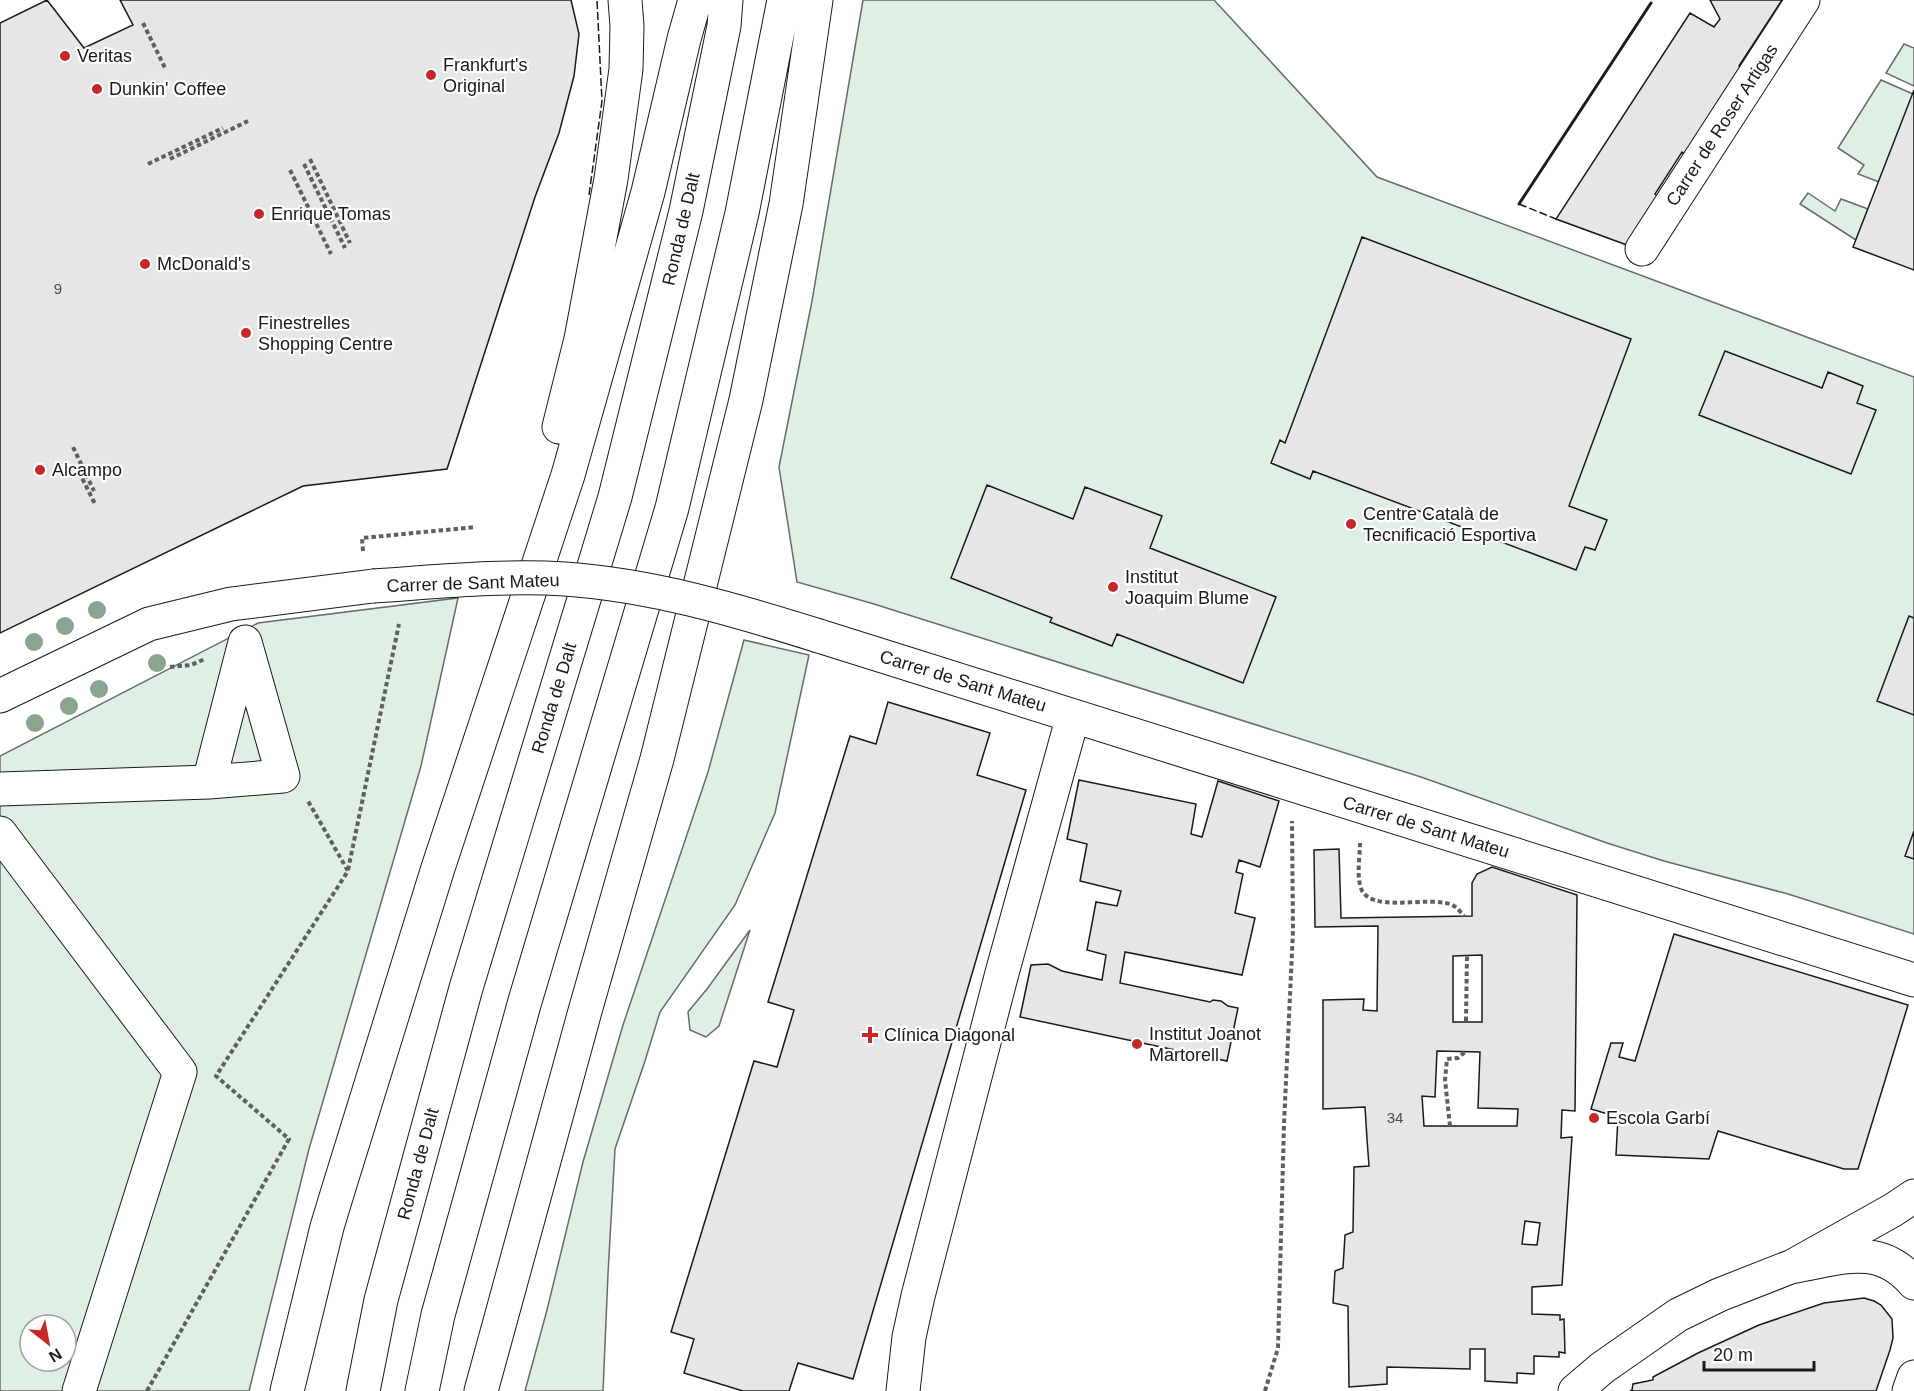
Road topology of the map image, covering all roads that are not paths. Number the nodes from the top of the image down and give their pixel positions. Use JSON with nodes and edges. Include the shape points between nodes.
{"nodes":[{"id":1,"x":625,"y":0,"type":"edge"},
{"id":2,"x":695,"y":0,"type":"edge"},
{"id":3,"x":784,"y":0,"type":"edge"},
{"id":4,"x":816,"y":0,"type":"edge"},
{"id":5,"x":1803,"y":0,"type":"edge"},
{"id":6,"x":725,"y":13,"type":"edge"},
{"id":7,"x":1642,"y":249,"type":"dead end"},
{"id":8,"x":0,"y":696,"type":"edge"},
{"id":9,"x":1073,"y":716,"type":"junction"},
{"id":10,"x":209,"y":782,"type":"dead end"},
{"id":11,"x":0,"y":789,"type":"edge"},
{"id":12,"x":0,"y":832,"type":"edge"},
{"id":13,"x":438,"y":867,"type":"junction"},
{"id":14,"x":1914,"y":980,"type":"edge"},
{"id":15,"x":1914,"y":1196,"type":"edge"},
{"id":16,"x":1793,"y":1266,"type":"junction"},
{"id":17,"x":1914,"y":1283,"type":"edge"},
{"id":18,"x":1914,"y":1377,"type":"edge"},
{"id":19,"x":79,"y":1391,"type":"edge"},
{"id":20,"x":287,"y":1391,"type":"edge"},
{"id":21,"x":363,"y":1391,"type":"edge"},
{"id":22,"x":422,"y":1391,"type":"edge"},
{"id":23,"x":481,"y":1391,"type":"edge"},
{"id":24,"x":903,"y":1391,"type":"edge"},
{"id":25,"x":1575,"y":1391,"type":"edge"},
{"id":26,"x":1909,"y":1391,"type":"edge"}],
"edges":[{"from":1,"to":13,"type":"main road","via":[[626,69],[611,179],[581,339],[538,501],[480,675]]},
{"from":2,"to":13,"type":"main road","via":[[648,192],[568,475]]},
{"from":3,"to":22,"type":"main road","via":[[742,213],[672,508],[525,1001],[438,1315]]},
{"from":4,"to":23,"type":"main road","via":[[786,204],[746,400],[657,759]]},
{"from":5,"to":7,"type":"main road","name":"Carrer de Roser Artigas"},
{"from":6,"to":21,"type":"main road","name":"Ronda de Dalt","via":[[686,211],[615,497],[466,988],[381,1300]]},
{"from":8,"to":9,"type":"main road","name":"Carrer de Sant Mateu","bridge":true,"via":[[149,624],[368,571],[468,580],[566,579],[733,609]]},
{"from":9,"to":14,"type":"main road","name":"Carrer de Sant Mateu"},
{"from":9,"to":24,"type":"main road","via":[[918,1296]]},
{"from":10,"to":11,"type":"main road"},
{"from":12,"to":19,"type":"main road","via":[[180,1072]]},
{"from":13,"to":20,"type":"main road","via":[[327,1227]]},
{"from":15,"to":16,"type":"main road"},
{"from":16,"to":17,"type":"main road","via":[[1857,1256],[1878,1257],[1892,1263]]},
{"from":16,"to":25,"type":"main road","via":[[1678,1315]]},
{"from":18,"to":26,"type":"main road"}]}
